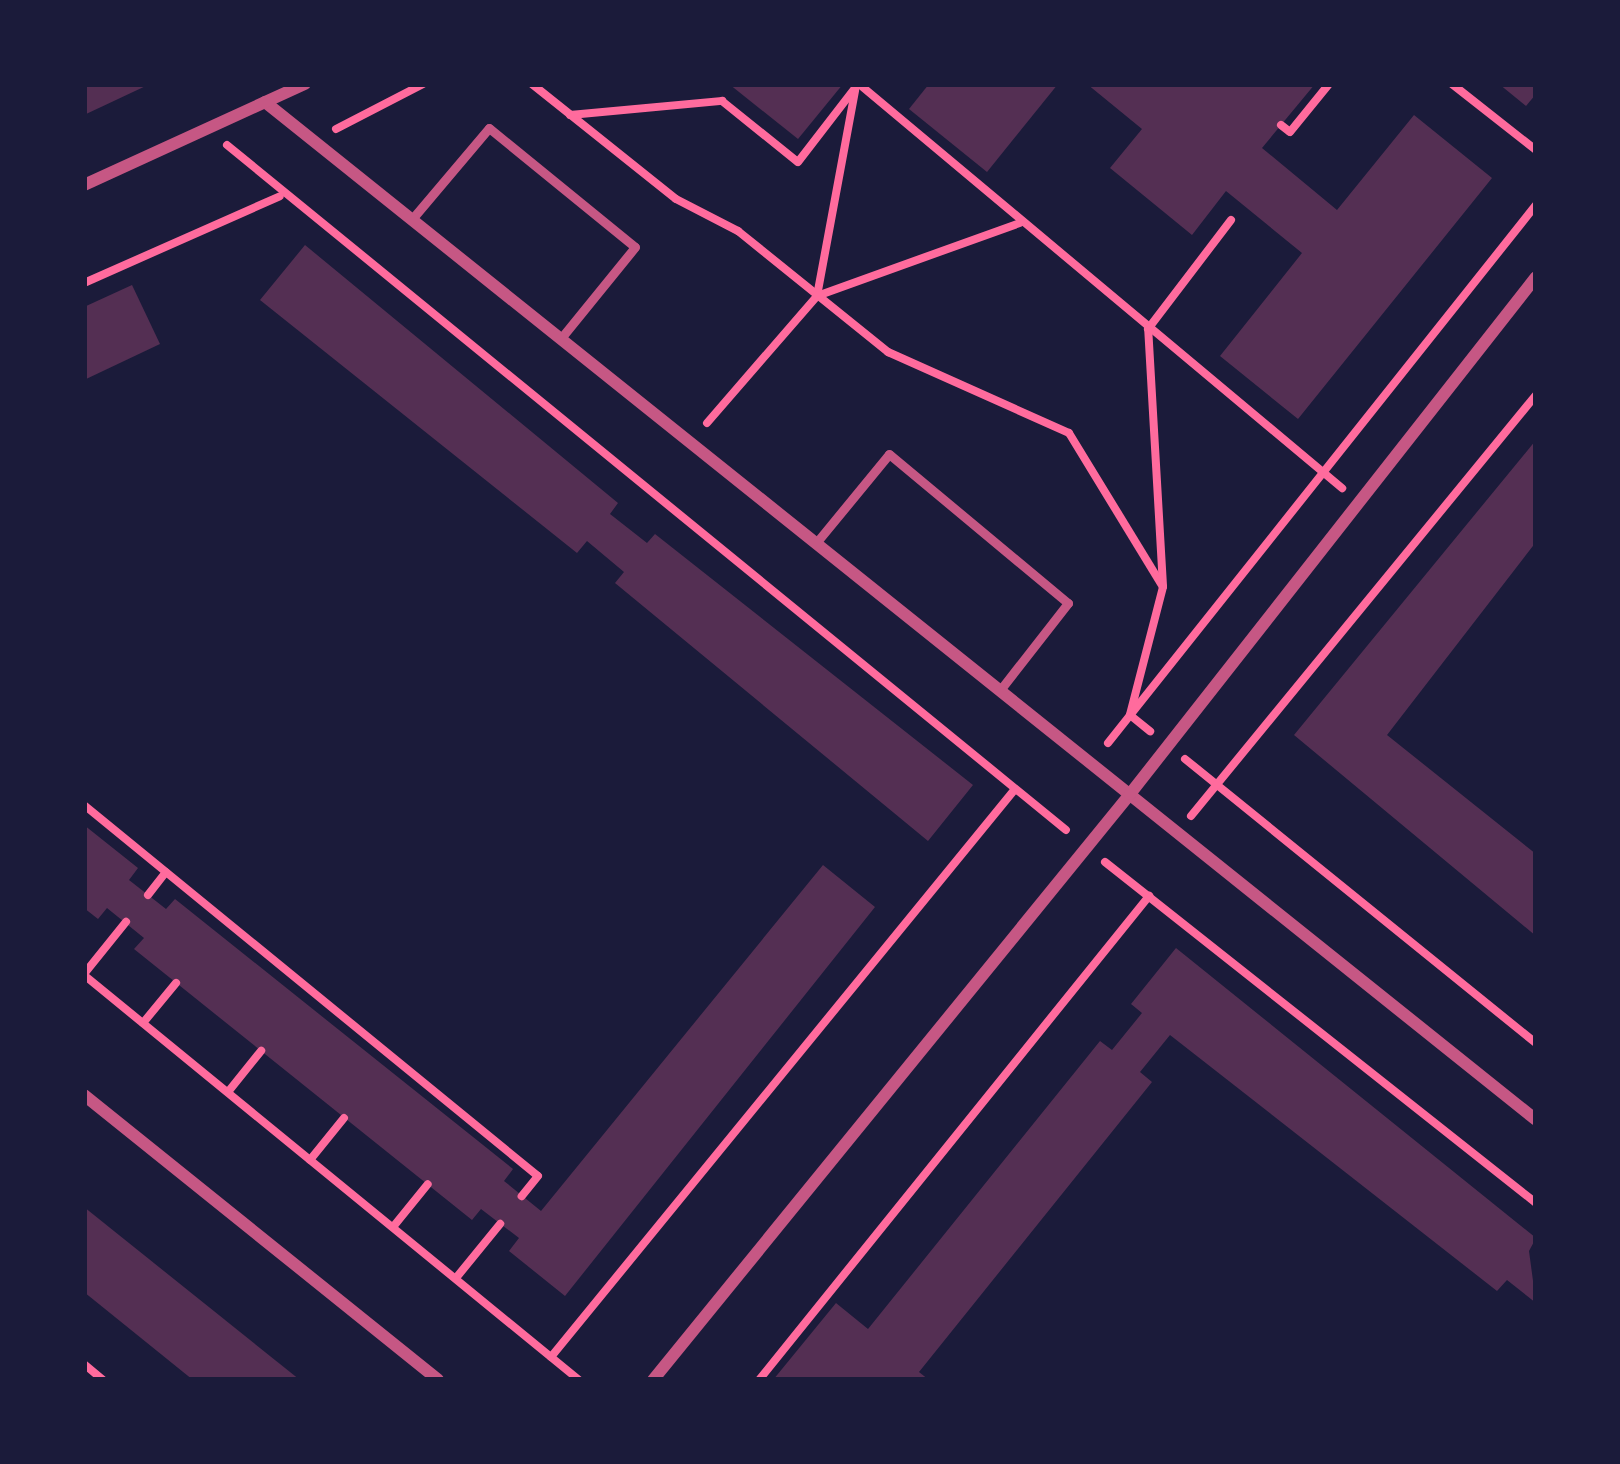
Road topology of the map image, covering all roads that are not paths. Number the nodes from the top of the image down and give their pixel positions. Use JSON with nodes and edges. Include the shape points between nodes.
{"nodes":[{"id":1,"x":305,"y":84,"type":"edge"},
{"id":2,"x":265,"y":102,"type":"junction"},
{"id":3,"x":84,"y":185,"type":"edge"},
{"id":4,"x":412,"y":220,"type":"junction"},
{"id":5,"x":1536,"y":277,"type":"edge"},
{"id":6,"x":561,"y":338,"type":"junction"},
{"id":7,"x":817,"y":543,"type":"junction"},
{"id":8,"x":1000,"y":690,"type":"junction"},
{"id":9,"x":1130,"y":794,"type":"junction"},
{"id":10,"x":84,"y":1095,"type":"edge"},
{"id":11,"x":1536,"y":1120,"type":"edge"},
{"id":12,"x":438,"y":1380,"type":"edge"},
{"id":13,"x":653,"y":1380,"type":"edge"}],
"edges":[{"from":1,"to":2,"type":"street"},
{"from":2,"to":3,"type":"street"},
{"from":2,"to":4,"type":"street"},
{"from":4,"to":6,"type":"street"},
{"from":4,"to":6,"type":"lane","via":[[489,128],[635,247]]},
{"from":5,"to":9,"type":"street"},
{"from":6,"to":7,"type":"street"},
{"from":7,"to":8,"type":"street"},
{"from":7,"to":8,"type":"lane","via":[[889,454],[1068,603]]},
{"from":8,"to":9,"type":"street"},
{"from":9,"to":11,"type":"street"},
{"from":9,"to":13,"type":"street"},
{"from":10,"to":12,"type":"street"}]}
